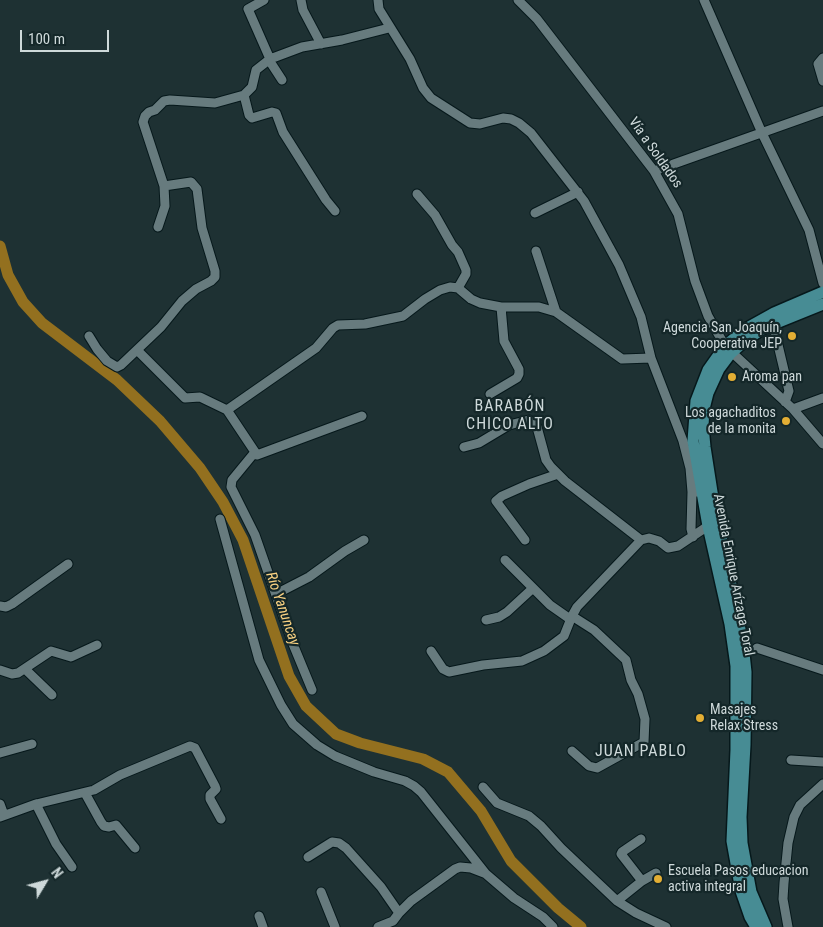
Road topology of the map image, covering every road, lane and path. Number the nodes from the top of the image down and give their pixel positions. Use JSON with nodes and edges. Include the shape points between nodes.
{"nodes":[{"id":1,"x":264,"y":0,"type":"edge"},
{"id":2,"x":301,"y":0,"type":"edge"},
{"id":3,"x":378,"y":0,"type":"edge"},
{"id":4,"x":518,"y":0,"type":"edge"},
{"id":5,"x":704,"y":0,"type":"edge"},
{"id":6,"x":389,"y":28,"type":"junction"},
{"id":7,"x":321,"y":44,"type":"junction"},
{"id":8,"x":823,"y":58,"type":"edge"},
{"id":9,"x":270,"y":59,"type":"junction"},
{"id":10,"x":282,"y":80,"type":"dead end"},
{"id":11,"x":823,"y":81,"type":"edge"},
{"id":12,"x":244,"y":95,"type":"junction"},
{"id":13,"x":823,"y":111,"type":"edge"},
{"id":14,"x":762,"y":133,"type":"junction"},
{"id":15,"x":654,"y":171,"type":"junction"},
{"id":16,"x":164,"y":186,"type":"junction"},
{"id":17,"x":578,"y":192,"type":"junction"},
{"id":18,"x":417,"y":194,"type":"dead end"},
{"id":19,"x":335,"y":211,"type":"dead end"},
{"id":20,"x":535,"y":213,"type":"dead end"},
{"id":21,"x":158,"y":227,"type":"dead end"},
{"id":22,"x":536,"y":251,"type":"dead end"},
{"id":23,"x":823,"y":283,"type":"edge"},
{"id":24,"x":458,"y":288,"type":"junction"},
{"id":25,"x":823,"y":292,"type":"edge"},
{"id":26,"x":823,"y":304,"type":"edge"},
{"id":27,"x":501,"y":307,"type":"junction"},
{"id":28,"x":556,"y":312,"type":"junction"},
{"id":29,"x":773,"y":324,"type":"junction"},
{"id":30,"x":88,"y":336,"type":"dead end"},
{"id":31,"x":138,"y":350,"type":"junction"},
{"id":32,"x":728,"y":350,"type":"junction"},
{"id":33,"x":651,"y":358,"type":"junction"},
{"id":34,"x":490,"y":394,"type":"dead end"},
{"id":35,"x":823,"y":398,"type":"edge"},
{"id":36,"x":785,"y":402,"type":"junction"},
{"id":37,"x":793,"y":409,"type":"junction"},
{"id":38,"x":227,"y":410,"type":"junction"},
{"id":39,"x":362,"y":416,"type":"dead end"},
{"id":40,"x":823,"y":444,"type":"edge"},
{"id":41,"x":464,"y":447,"type":"dead end"},
{"id":42,"x":255,"y":452,"type":"junction"},
{"id":43,"x":558,"y":474,"type":"junction"},
{"id":44,"x":702,"y":492,"type":"junction"},
{"id":45,"x":220,"y":519,"type":"dead end"},
{"id":46,"x":708,"y":526,"type":"junction"},
{"id":47,"x":693,"y":537,"type":"junction"},
{"id":48,"x":364,"y":540,"type":"dead end"},
{"id":49,"x":525,"y":540,"type":"dead end"},
{"id":50,"x":641,"y":540,"type":"junction"},
{"id":51,"x":505,"y":560,"type":"dead end"},
{"id":52,"x":68,"y":564,"type":"dead end"},
{"id":53,"x":532,"y":588,"type":"junction"},
{"id":54,"x":276,"y":594,"type":"junction"},
{"id":55,"x":0,"y":606,"type":"edge"},
{"id":56,"x":571,"y":618,"type":"junction"},
{"id":57,"x":486,"y":620,"type":"dead end"},
{"id":58,"x":97,"y":644,"type":"dead end"},
{"id":59,"x":757,"y":648,"type":"dead end"},
{"id":60,"x":430,"y":651,"type":"dead end"},
{"id":61,"x":25,"y":669,"type":"junction"},
{"id":62,"x":0,"y":670,"type":"edge"},
{"id":63,"x":823,"y":670,"type":"edge"},
{"id":64,"x":312,"y":690,"type":"dead end"},
{"id":65,"x":52,"y":695,"type":"dead end"},
{"id":66,"x":32,"y":744,"type":"dead end"},
{"id":67,"x":572,"y":751,"type":"dead end"},
{"id":68,"x":0,"y":753,"type":"edge"},
{"id":69,"x":791,"y":760,"type":"dead end"},
{"id":70,"x":823,"y":762,"type":"edge"},
{"id":71,"x":823,"y":784,"type":"edge"},
{"id":72,"x":483,"y":787,"type":"dead end"},
{"id":73,"x":85,"y":793,"type":"junction"},
{"id":74,"x":0,"y":804,"type":"edge"},
{"id":75,"x":36,"y":804,"type":"junction"},
{"id":76,"x":2,"y":816,"type":"edge"},
{"id":77,"x":221,"y":819,"type":"dead end"},
{"id":78,"x":641,"y":839,"type":"dead end"},
{"id":79,"x":135,"y":848,"type":"dead end"},
{"id":80,"x":308,"y":857,"type":"dead end"},
{"id":81,"x":72,"y":867,"type":"dead end"},
{"id":82,"x":656,"y":873,"type":"dead end"},
{"id":83,"x":486,"y":874,"type":"junction"},
{"id":84,"x":642,"y":881,"type":"junction"},
{"id":85,"x":321,"y":892,"type":"dead end"},
{"id":86,"x":617,"y":901,"type":"junction"},
{"id":87,"x":399,"y":913,"type":"junction"},
{"id":88,"x":259,"y":916,"type":"dead end"},
{"id":89,"x":394,"y":924,"type":"edge"},
{"id":90,"x":263,"y":927,"type":"edge"},
{"id":91,"x":334,"y":927,"type":"edge"},
{"id":92,"x":378,"y":927,"type":"edge"},
{"id":93,"x":553,"y":927,"type":"edge"},
{"id":94,"x":666,"y":927,"type":"edge"},
{"id":95,"x":756,"y":927,"type":"edge"},
{"id":96,"x":766,"y":927,"type":"edge"},
{"id":97,"x":788,"y":927,"type":"edge"}],
"edges":[{"from":1,"to":9,"type":"street","via":[[248,9]]},
{"from":2,"to":7,"type":"street"},
{"from":3,"to":6,"type":"street"},
{"from":4,"to":15,"type":"street","name":"Vía a Soldados","via":[[537,19]]},
{"from":5,"to":14,"type":"street"},
{"from":6,"to":7,"type":"street"},
{"from":6,"to":17,"type":"street","via":[[401,43],[431,98],[470,123],[503,118],[519,123],[531,133]]},
{"from":7,"to":9,"type":"street","via":[[284,52]]},
{"from":8,"to":11,"type":"street","via":[[818,64]]},
{"from":9,"to":10,"type":"street"},
{"from":9,"to":12,"type":"street","via":[[256,70],[252,87]]},
{"from":12,"to":16,"type":"street","via":[[215,104],[164,101],[145,116],[143,122]]},
{"from":12,"to":19,"type":"street","via":[[248,115],[252,118],[276,113],[283,132]]},
{"from":13,"to":14,"type":"street"},
{"from":14,"to":15,"type":"street"},
{"from":14,"to":23,"type":"street","via":[[809,230]]},
{"from":15,"to":32,"type":"street","name":"Vía a Soldados","via":[[678,214],[695,281],[708,316]]},
{"from":16,"to":21,"type":"street","via":[[165,206]]},
{"from":16,"to":31,"type":"street","via":[[191,182],[197,189],[202,228],[215,277],[182,301]]},
{"from":17,"to":20,"type":"street"},
{"from":17,"to":33,"type":"street","via":[[620,265],[641,317]]},
{"from":18,"to":24,"type":"street","via":[[435,215],[466,270]]},
{"from":22,"to":28,"type":"street"},
{"from":24,"to":27,"type":"street","via":[[480,303]]},
{"from":24,"to":38,"type":"street","via":[[440,290],[403,316],[365,324],[338,325],[316,348]]},
{"from":25,"to":32,"type":"main road","name":"Avenida Enrique Arízaga Toral","via":[[747,328]]},
{"from":26,"to":29,"type":"main road","name":"Avenida Enrique Arízaga Toral"},
{"from":27,"to":28,"type":"street","via":[[539,307]]},
{"from":27,"to":34,"type":"street","via":[[504,341],[519,374]]},
{"from":28,"to":33,"type":"street","via":[[622,359]]},
{"from":29,"to":32,"type":"main road","name":"Avenida Enrique Arízaga Toral"},
{"from":29,"to":36,"type":"street","via":[[789,391]]},
{"from":30,"to":31,"type":"street","via":[[107,361],[117,367]]},
{"from":31,"to":38,"type":"street","via":[[185,398],[200,397]]},
{"from":32,"to":36,"type":"street","name":"Vía a Soldados"},
{"from":32,"to":44,"type":"main road","name":"Avenida Enrique Arízaga Toral","via":[[708,370],[696,402],[693,441]]},
{"from":33,"to":44,"type":"street","via":[[690,468]]},
{"from":35,"to":37,"type":"street"},
{"from":36,"to":37,"type":"street","name":"Vía a Soldados"},
{"from":37,"to":40,"type":"street","name":"Vía a Soldados"},
{"from":38,"to":42,"type":"street"},
{"from":39,"to":42,"type":"street","via":[[260,455]]},
{"from":41,"to":43,"type":"street","via":[[509,424],[529,420],[537,427],[546,460]]},
{"from":42,"to":54,"type":"street","via":[[232,480],[231,487],[255,535]]},
{"from":43,"to":49,"type":"street","via":[[496,501]]},
{"from":43,"to":50,"type":"street"},
{"from":44,"to":46,"type":"main road","name":"Avenida Enrique Arízaga Toral"},
{"from":44,"to":47,"type":"street","via":[[691,526]]},
{"from":44,"to":96,"type":"main road","name":"Avenida Enrique Arízaga Toral","via":[[743,644],[746,745],[742,843],[751,892]]},
{"from":45,"to":83,"type":"street","via":[[259,660],[293,724],[335,756],[414,786]]},
{"from":46,"to":47,"type":"street"},
{"from":46,"to":95,"type":"main road","name":"Avenida Enrique Arízaga Toral","via":[[736,666],[732,841],[741,891]]},
{"from":47,"to":50,"type":"street","via":[[668,548],[649,538]]},
{"from":48,"to":54,"type":"street","via":[[344,550],[309,577]]},
{"from":50,"to":56,"type":"street","via":[[577,607]]},
{"from":51,"to":53,"type":"street"},
{"from":52,"to":55,"type":"street","via":[[12,604]]},
{"from":53,"to":56,"type":"street"},
{"from":53,"to":57,"type":"street","via":[[499,617]]},
{"from":54,"to":64,"type":"street"},
{"from":56,"to":60,"type":"street","via":[[558,642],[522,661],[449,672]]},
{"from":56,"to":67,"type":"street","via":[[594,630],[626,660],[645,719],[644,742],[597,768],[589,766]]},
{"from":58,"to":61,"type":"street","via":[[72,657],[51,652]]},
{"from":59,"to":63,"type":"street"},
{"from":61,"to":62,"type":"street","via":[[12,674]]},
{"from":61,"to":65,"type":"street"},
{"from":66,"to":68,"type":"street"},
{"from":69,"to":70,"type":"street"},
{"from":71,"to":97,"type":"street","via":[[800,805],[794,817],[783,899]]},
{"from":72,"to":86,"type":"street","via":[[497,803],[529,816],[541,826]]},
{"from":73,"to":75,"type":"street"},
{"from":73,"to":77,"type":"street","via":[[186,746],[193,746],[215,786],[209,797]]},
{"from":73,"to":79,"type":"street","via":[[104,826],[116,825]]},
{"from":74,"to":76,"type":"street"},
{"from":75,"to":76,"type":"street"},
{"from":75,"to":81,"type":"street"},
{"from":78,"to":84,"type":"street","via":[[621,854]]},
{"from":80,"to":87,"type":"street","via":[[332,842],[340,843],[381,887]]},
{"from":82,"to":84,"type":"street"},
{"from":83,"to":87,"type":"street","via":[[471,868],[455,869]]},
{"from":83,"to":93,"type":"street"},
{"from":84,"to":86,"type":"street"},
{"from":85,"to":91,"type":"street"},
{"from":86,"to":94,"type":"street","via":[[636,914]]},
{"from":87,"to":89,"type":"street"},
{"from":88,"to":90,"type":"street"},
{"from":89,"to":92,"type":"street"}]}
